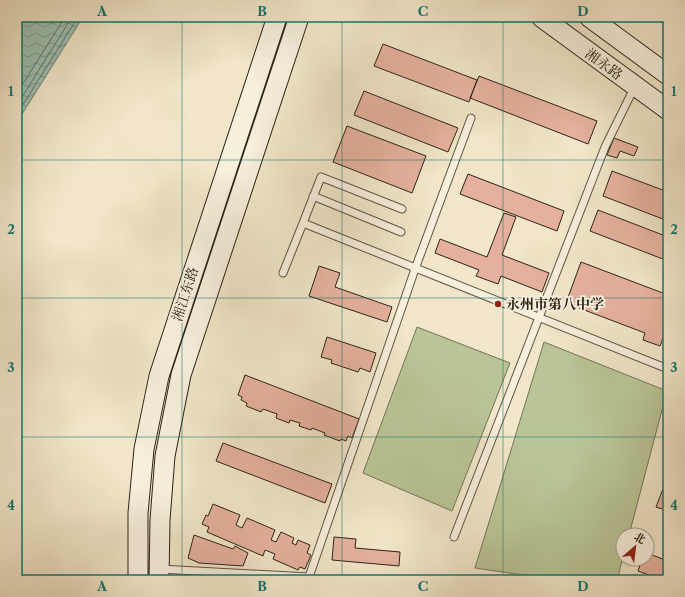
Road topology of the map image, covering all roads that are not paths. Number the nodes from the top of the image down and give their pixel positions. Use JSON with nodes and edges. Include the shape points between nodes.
{"nodes":[{"id":1,"x":277,"y":17,"type":"edge"},
{"id":2,"x":299,"y":17,"type":"edge"},
{"id":3,"x":541,"y":17,"type":"edge"},
{"id":4,"x":590,"y":17,"type":"edge"},
{"id":5,"x":662,"y":17,"type":"edge"},
{"id":6,"x":668,"y":22,"type":"edge"},
{"id":7,"x":668,"y":75,"type":"edge"},
{"id":8,"x":635,"y":86,"type":"junction"},
{"id":9,"x":668,"y":110,"type":"edge"},
{"id":10,"x":471,"y":118,"type":"dead end"},
{"id":11,"x":313,"y":196,"type":"junction"},
{"id":12,"x":402,"y":209,"type":"dead end"},
{"id":13,"x":303,"y":223,"type":"junction"},
{"id":14,"x":401,"y":232,"type":"dead end"},
{"id":15,"x":415,"y":269,"type":"junction"},
{"id":16,"x":283,"y":273,"type":"dead end"},
{"id":17,"x":539,"y":318,"type":"junction"},
{"id":18,"x":668,"y":369,"type":"edge"},
{"id":19,"x":454,"y":537,"type":"dead end"},
{"id":20,"x":159,"y":575,"type":"edge"},
{"id":21,"x":138,"y":580,"type":"edge"}],
"edges":[{"from":1,"to":21,"type":"main road","name":"湘江东路","via":[[159,376],[144,449],[138,513]]},
{"from":2,"to":20,"type":"main road","name":"湘江东路","via":[[181,375],[165,456]]},
{"from":3,"to":8,"type":"main road","name":"湘永路"},
{"from":4,"to":7,"type":"main road","name":"湘永路"},
{"from":5,"to":6,"type":"lane"},
{"from":8,"to":9,"type":"main road","name":"湘永路"},
{"from":8,"to":17,"type":"lane","via":[[605,147]]},
{"from":10,"to":15,"type":"lane"},
{"from":11,"to":12,"type":"lane","via":[[321,177]]},
{"from":11,"to":13,"type":"lane"},
{"from":11,"to":14,"type":"lane"},
{"from":13,"to":15,"type":"lane"},
{"from":13,"to":16,"type":"lane"},
{"from":15,"to":17,"type":"lane"},
{"from":15,"to":20,"type":"lane","via":[[309,577]]},
{"from":17,"to":18,"type":"lane"},
{"from":17,"to":19,"type":"lane"}]}
